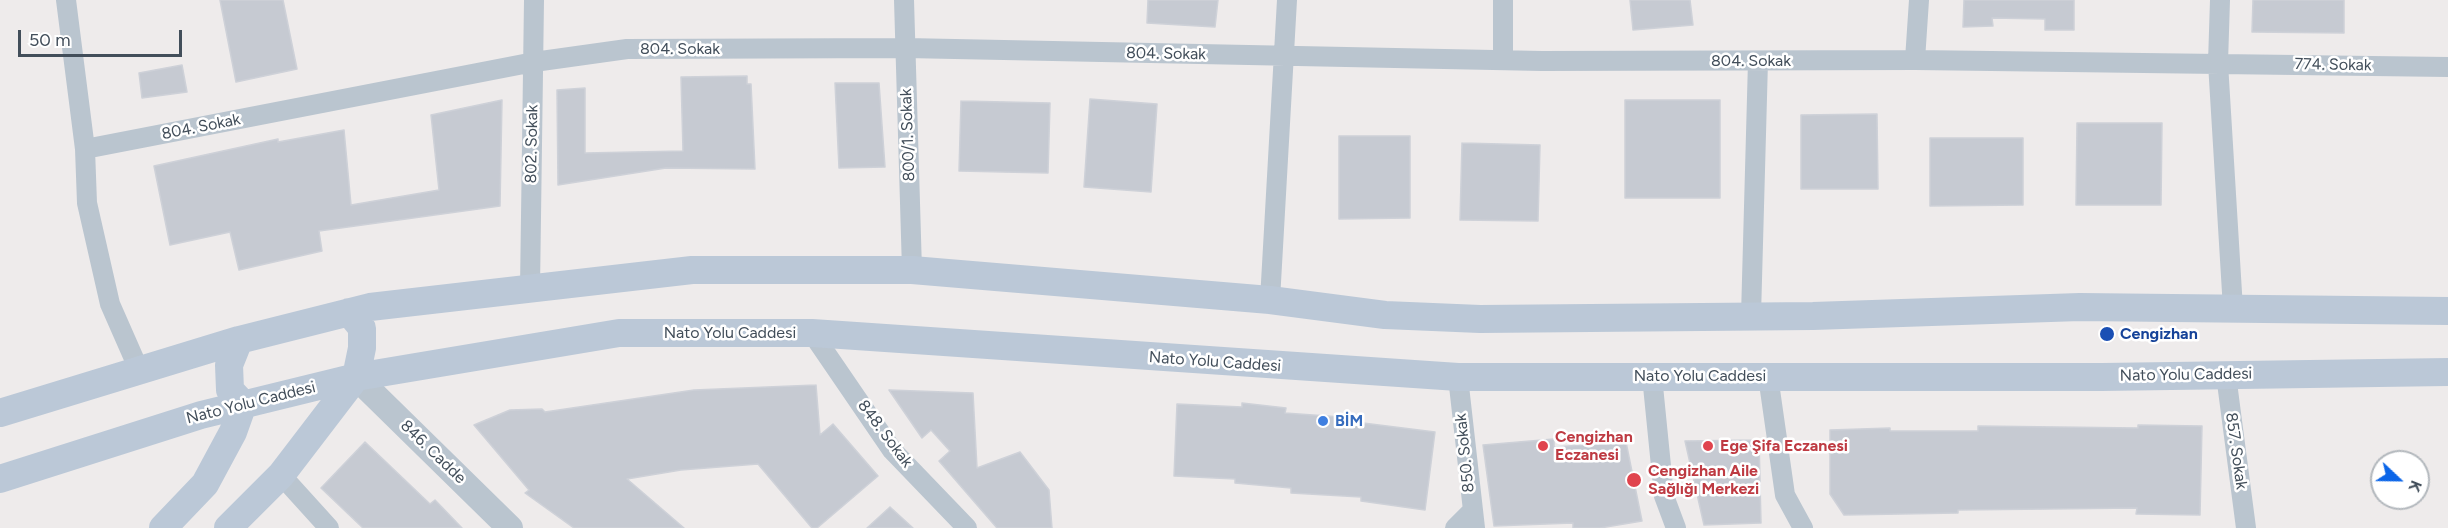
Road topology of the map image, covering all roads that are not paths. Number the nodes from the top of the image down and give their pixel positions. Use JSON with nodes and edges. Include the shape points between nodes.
{"nodes":[{"id":1,"x":66,"y":0,"type":"edge"},
{"id":2,"x":534,"y":0,"type":"edge"},
{"id":3,"x":904,"y":0,"type":"edge"},
{"id":4,"x":1287,"y":0,"type":"edge"},
{"id":5,"x":1503,"y":0,"type":"edge"},
{"id":6,"x":1919,"y":0,"type":"edge"},
{"id":7,"x":2220,"y":0,"type":"edge"},
{"id":8,"x":906,"y":48,"type":"junction"},
{"id":9,"x":1284,"y":56,"type":"junction"},
{"id":10,"x":1503,"y":59,"type":"junction"},
{"id":11,"x":1915,"y":60,"type":"junction"},
{"id":12,"x":1758,"y":61,"type":"junction"},
{"id":13,"x":534,"y":62,"type":"junction"},
{"id":14,"x":2218,"y":63,"type":"junction"},
{"id":15,"x":2448,"y":67,"type":"edge"},
{"id":16,"x":85,"y":149,"type":"junction"},
{"id":17,"x":912,"y":270,"type":"junction"},
{"id":18,"x":530,"y":289,"type":"junction"},
{"id":19,"x":1270,"y":300,"type":"junction"},
{"id":20,"x":2233,"y":309,"type":"junction"},
{"id":21,"x":2448,"y":311,"type":"edge"},
{"id":22,"x":349,"y":312,"type":"junction"},
{"id":23,"x":1751,"y":316,"type":"junction"},
{"id":24,"x":812,"y":333,"type":"junction"},
{"id":25,"x":239,"y":340,"type":"junction"},
{"id":26,"x":139,"y":370,"type":"junction"},
{"id":27,"x":2448,"y":372,"type":"edge"},
{"id":28,"x":2226,"y":375,"type":"junction"},
{"id":29,"x":1652,"y":376,"type":"junction"},
{"id":30,"x":1768,"y":376,"type":"junction"},
{"id":31,"x":356,"y":377,"type":"junction"},
{"id":32,"x":1458,"y":377,"type":"junction"},
{"id":33,"x":243,"y":404,"type":"junction"},
{"id":34,"x":0,"y":412,"type":"edge"},
{"id":35,"x":281,"y":476,"type":"junction"},
{"id":36,"x":0,"y":478,"type":"edge"},
{"id":37,"x":1473,"y":520,"type":"edge"},
{"id":38,"x":163,"y":528,"type":"edge"},
{"id":39,"x":228,"y":528,"type":"edge"},
{"id":40,"x":329,"y":528,"type":"edge"},
{"id":41,"x":510,"y":528,"type":"edge"},
{"id":42,"x":966,"y":528,"type":"edge"},
{"id":43,"x":1455,"y":528,"type":"edge"},
{"id":44,"x":1676,"y":528,"type":"edge"},
{"id":45,"x":1803,"y":528,"type":"edge"},
{"id":46,"x":2246,"y":528,"type":"edge"}],
"edges":[{"from":1,"to":16,"type":"street"},
{"from":2,"to":13,"type":"street","name":"802. Sokak"},
{"from":3,"to":8,"type":"street","name":"800/1. Sokak"},
{"from":4,"to":9,"type":"street"},
{"from":5,"to":10,"type":"street"},
{"from":6,"to":11,"type":"street"},
{"from":7,"to":14,"type":"street"},
{"from":8,"to":9,"type":"street","name":"804. Sokak"},
{"from":8,"to":13,"type":"street","name":"804. Sokak","via":[[627,49]]},
{"from":8,"to":17,"type":"street","name":"800/1. Sokak"},
{"from":9,"to":10,"type":"street","name":"804. Sokak"},
{"from":9,"to":19,"type":"street"},
{"from":10,"to":12,"type":"street","name":"804. Sokak"},
{"from":11,"to":12,"type":"street","name":"804. Sokak"},
{"from":11,"to":14,"type":"street","name":"804. Sokak"},
{"from":12,"to":23,"type":"street"},
{"from":13,"to":16,"type":"street","name":"804. Sokak"},
{"from":13,"to":18,"type":"street","name":"802. Sokak"},
{"from":14,"to":15,"type":"street","name":"774. Sokak"},
{"from":14,"to":20,"type":"street"},
{"from":16,"to":26,"type":"street","via":[[87,203],[110,304]]},
{"from":17,"to":18,"type":"main road","via":[[692,270]]},
{"from":17,"to":19,"type":"main road"},
{"from":18,"to":22,"type":"main road"},
{"from":19,"to":23,"type":"main road","via":[[1385,315],[1480,320]]},
{"from":20,"to":21,"type":"main road"},
{"from":20,"to":23,"type":"main road","via":[[2080,307]]},
{"from":22,"to":25,"type":"main road"},
{"from":22,"to":31,"type":"main road","via":[[362,328]]},
{"from":24,"to":31,"type":"main road","name":"Nato Yolu Caddesi","via":[[619,333]]},
{"from":24,"to":32,"type":"main road","name":"Nato Yolu Caddesi"},
{"from":24,"to":42,"type":"street","name":"848. Sokak","via":[[892,450]]},
{"from":25,"to":26,"type":"main road"},
{"from":25,"to":33,"type":"main road","via":[[229,365],[230,390]]},
{"from":26,"to":34,"type":"main road"},
{"from":27,"to":28,"type":"main road","name":"Nato Yolu Caddesi"},
{"from":28,"to":30,"type":"main road","name":"Nato Yolu Caddesi"},
{"from":28,"to":46,"type":"street","name":"857. Sokak"},
{"from":29,"to":30,"type":"main road","name":"Nato Yolu Caddesi"},
{"from":29,"to":32,"type":"main road","name":"Nato Yolu Caddesi"},
{"from":29,"to":44,"type":"street","via":[[1664,496]]},
{"from":30,"to":45,"type":"street","via":[[1785,495]]},
{"from":31,"to":33,"type":"main road","name":"Nato Yolu Caddesi"},
{"from":31,"to":35,"type":"main road"},
{"from":31,"to":41,"type":"street","name":"846. Cadde"},
{"from":32,"to":37,"type":"street","name":"850. Sokak"},
{"from":33,"to":36,"type":"main road","name":"Nato Yolu Caddesi"},
{"from":33,"to":38,"type":"main road","via":[[205,484]]},
{"from":35,"to":39,"type":"main road"},
{"from":35,"to":40,"type":"street"},
{"from":37,"to":43,"type":"street"}]}
